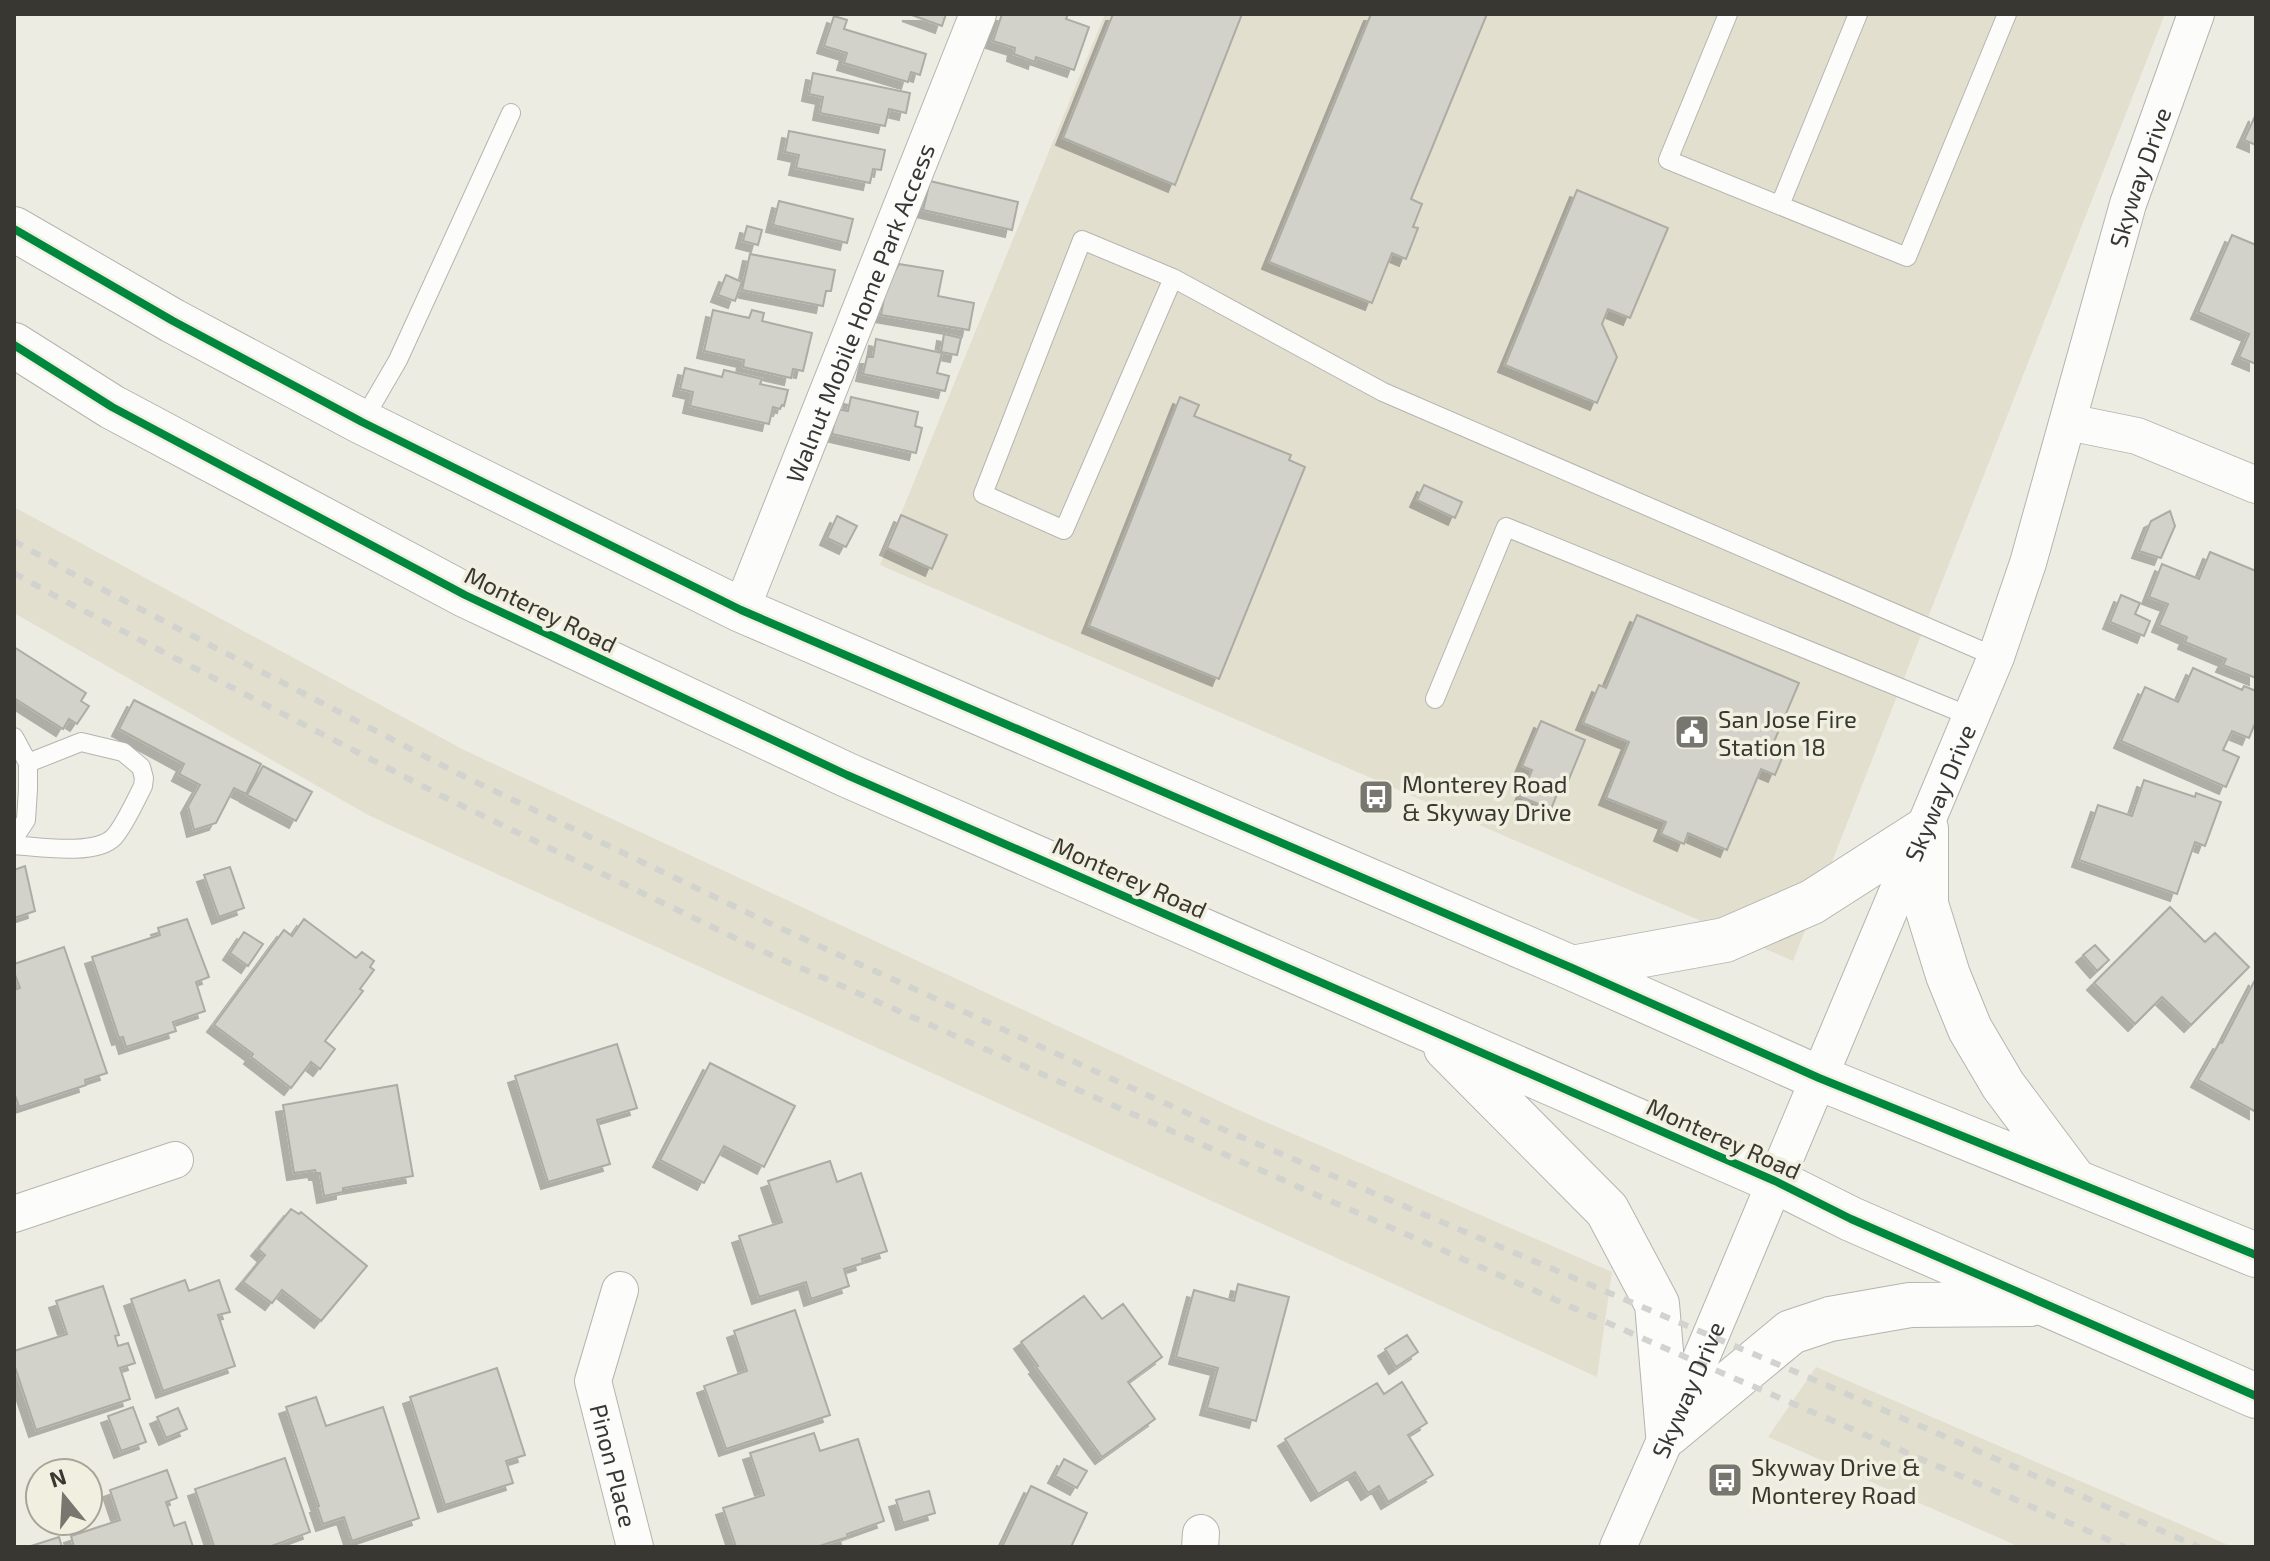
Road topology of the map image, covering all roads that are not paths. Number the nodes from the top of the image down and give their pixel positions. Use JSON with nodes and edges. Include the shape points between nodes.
{"nodes":[{"id":1,"x":978,"y":14,"type":"edge"},
{"id":2,"x":1728,"y":14,"type":"edge"},
{"id":3,"x":1858,"y":14,"type":"edge"},
{"id":4,"x":2007,"y":14,"type":"edge"},
{"id":5,"x":2196,"y":14,"type":"edge"},
{"id":6,"x":511,"y":113,"type":"dead end"},
{"id":7,"x":1780,"y":205,"type":"junction"},
{"id":8,"x":14,"y":229,"type":"edge"},
{"id":9,"x":1173,"y":278,"type":"junction"},
{"id":10,"x":14,"y":345,"type":"edge"},
{"id":11,"x":362,"y":422,"type":"junction"},
{"id":12,"x":2068,"y":422,"type":"junction"},
{"id":13,"x":2256,"y":485,"type":"edge"},
{"id":14,"x":741,"y":610,"type":"junction"},
{"id":15,"x":1996,"y":657,"type":"junction"},
{"id":16,"x":1435,"y":699,"type":"dead end"},
{"id":17,"x":1972,"y":717,"type":"junction"},
{"id":18,"x":14,"y":737,"type":"edge"},
{"id":19,"x":28,"y":763,"type":"junction"},
{"id":20,"x":1926,"y":829,"type":"junction"},
{"id":21,"x":14,"y":838,"type":"edge"},
{"id":22,"x":14,"y":845,"type":"edge"},
{"id":23,"x":1572,"y":968,"type":"junction"},
{"id":24,"x":1427,"y":1030,"type":"junction"},
{"id":25,"x":1819,"y":1078,"type":"junction"},
{"id":26,"x":175,"y":1160,"type":"dead end"},
{"id":27,"x":2074,"y":1180,"type":"junction"},
{"id":28,"x":1775,"y":1181,"type":"junction"},
{"id":29,"x":14,"y":1214,"type":"edge"},
{"id":30,"x":2256,"y":1255,"type":"edge"},
{"id":31,"x":620,"y":1290,"type":"dead end"},
{"id":32,"x":2044,"y":1304,"type":"junction"},
{"id":33,"x":2256,"y":1396,"type":"edge"},
{"id":34,"x":1668,"y":1434,"type":"junction"},
{"id":35,"x":635,"y":1547,"type":"edge"},
{"id":36,"x":1618,"y":1547,"type":"edge"}],
"edges":[{"from":1,"to":14,"type":"street","name":"Walnut Mobile Home Park Access"},
{"from":2,"to":7,"type":"lane","via":[[1668,160]]},
{"from":3,"to":7,"type":"lane"},
{"from":4,"to":7,"type":"lane","via":[[1907,257]]},
{"from":5,"to":12,"type":"street","name":"Skyway Drive","via":[[2128,204]]},
{"from":6,"to":11,"type":"lane","via":[[398,360]]},
{"from":8,"to":11,"type":"main road"},
{"from":9,"to":9,"type":"lane","via":[[1082,240],[983,494],[1064,530]]},
{"from":9,"to":15,"type":"lane","via":[[1383,392]]},
{"from":10,"to":24,"type":"main road","name":"Monterey Road","via":[[112,407],[465,595],[847,775]]},
{"from":11,"to":14,"type":"main road"},
{"from":12,"to":13,"type":"street","via":[[2137,436]]},
{"from":12,"to":15,"type":"street","name":"Skyway Drive"},
{"from":14,"to":23,"type":"main road"},
{"from":15,"to":17,"type":"street","name":"Skyway Drive"},
{"from":16,"to":17,"type":"lane","via":[[1506,527]]},
{"from":17,"to":20,"type":"street","name":"Skyway Drive"},
{"from":18,"to":19,"type":"lane"},
{"from":19,"to":21,"type":"lane","via":[[26,820]]},
{"from":19,"to":22,"type":"lane","via":[[81,742],[123,752],[141,767],[143,786],[105,844],[74,850]]},
{"from":20,"to":23,"type":"main road","via":[[1812,902],[1725,940]]},
{"from":20,"to":25,"type":"street","name":"Skyway Drive"},
{"from":20,"to":27,"type":"main road","via":[[1926,904],[1970,1029],[2003,1085]]},
{"from":23,"to":25,"type":"main road"},
{"from":24,"to":28,"type":"main road","name":"Monterey Road"},
{"from":24,"to":34,"type":"main road","via":[[1607,1210],[1657,1304]]},
{"from":25,"to":27,"type":"main road"},
{"from":25,"to":28,"type":"street","name":"Skyway Drive"},
{"from":26,"to":29,"type":"street"},
{"from":27,"to":30,"type":"main road"},
{"from":28,"to":32,"type":"main road","name":"Monterey Road"},
{"from":28,"to":34,"type":"street","name":"Skyway Drive"},
{"from":31,"to":35,"type":"street","name":"Pinon Place","via":[[593,1381]]},
{"from":32,"to":33,"type":"main road","name":"Monterey Road"},
{"from":32,"to":34,"type":"main road","via":[[1910,1305],[1830,1319],[1791,1332]]},
{"from":34,"to":36,"type":"street","name":"Skyway Drive"}]}
